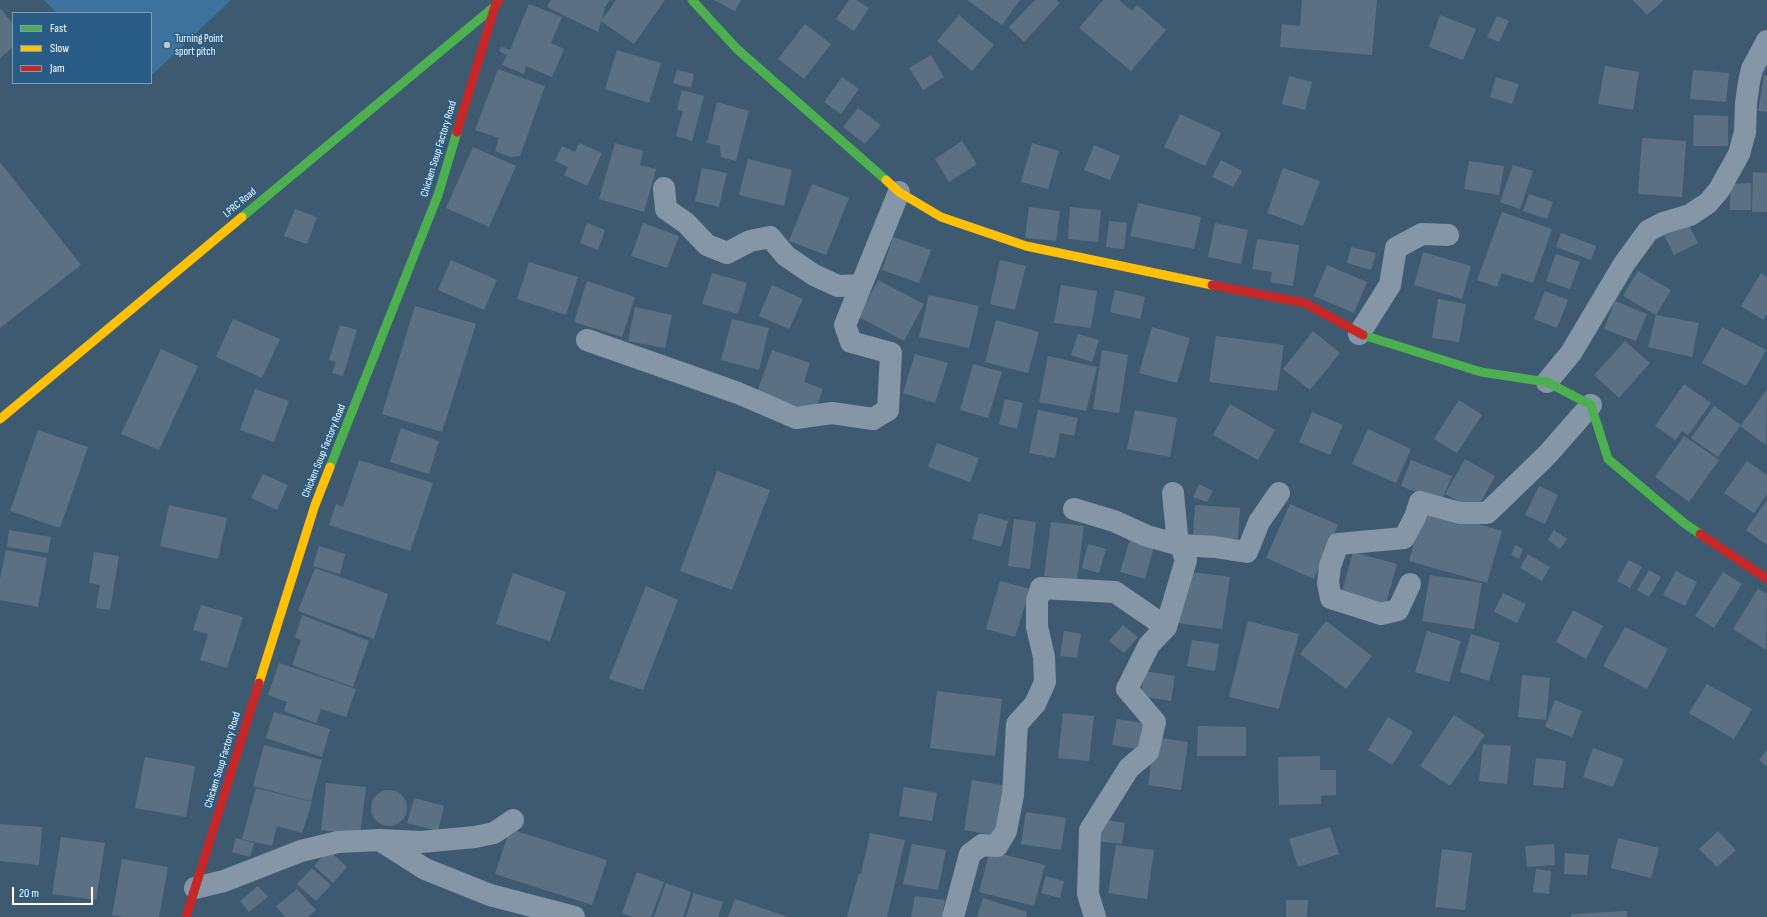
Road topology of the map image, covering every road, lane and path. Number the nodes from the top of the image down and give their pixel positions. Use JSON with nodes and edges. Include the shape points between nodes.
{"nodes":[{"id":1,"x":692,"y":0,"type":"edge"},
{"id":2,"x":497,"y":3,"type":"edge"},
{"id":3,"x":1767,"y":40,"type":"edge"},
{"id":4,"x":664,"y":188,"type":"dead end"},
{"id":5,"x":899,"y":192,"type":"junction"},
{"id":6,"x":1448,"y":235,"type":"dead end"},
{"id":7,"x":860,"y":285,"type":"junction"},
{"id":8,"x":1359,"y":334,"type":"junction"},
{"id":9,"x":587,"y":340,"type":"dead end"},
{"id":10,"x":1547,"y":382,"type":"junction"},
{"id":11,"x":1591,"y":406,"type":"junction"},
{"id":12,"x":0,"y":419,"type":"edge"},
{"id":13,"x":1173,"y":493,"type":"dead end"},
{"id":14,"x":1279,"y":493,"type":"dead end"},
{"id":15,"x":1074,"y":509,"type":"dead end"},
{"id":16,"x":1180,"y":545,"type":"junction"},
{"id":17,"x":1767,"y":579,"type":"edge"},
{"id":18,"x":1410,"y":584,"type":"dead end"},
{"id":19,"x":1166,"y":627,"type":"junction"},
{"id":20,"x":513,"y":820,"type":"dead end"},
{"id":21,"x":380,"y":840,"type":"junction"},
{"id":22,"x":195,"y":888,"type":"junction"},
{"id":23,"x":186,"y":917,"type":"edge"},
{"id":24,"x":574,"y":917,"type":"edge"},
{"id":25,"x":954,"y":917,"type":"edge"},
{"id":26,"x":1095,"y":917,"type":"edge"}],
"edges":[{"from":1,"to":5,"type":"street","via":[[738,49]]},
{"from":2,"to":12,"type":"street","name":"LPRC Road"},
{"from":2,"to":22,"type":"street","name":"Chicken Soup Factory Road","via":[[438,196],[315,505]]},
{"from":3,"to":10,"type":"street","via":[[1752,69],[1746,102],[1745,132],[1739,154],[1719,190],[1690,215],[1663,223],[1648,231],[1624,264],[1571,353]]},
{"from":4,"to":7,"type":"street","via":[[666,209],[686,223],[707,245],[727,253],[750,241],[770,237],[786,256],[814,275],[838,286]]},
{"from":5,"to":7,"type":"street"},
{"from":5,"to":8,"type":"street","via":[[941,217],[1026,246],[1305,303]]},
{"from":6,"to":8,"type":"street","via":[[1422,234],[1396,248],[1390,284]]},
{"from":7,"to":9,"type":"street","via":[[845,325],[851,342],[890,353],[888,410],[873,420],[832,413],[796,418],[738,393]]},
{"from":8,"to":10,"type":"street","via":[[1481,372]]},
{"from":10,"to":11,"type":"street"},
{"from":11,"to":17,"type":"street","via":[[1608,459],[1684,523]]},
{"from":11,"to":18,"type":"street","via":[[1547,455],[1487,513],[1460,513],[1420,502],[1416,517],[1404,538],[1338,544],[1330,566],[1328,582],[1331,598],[1381,614],[1398,610]]},
{"from":13,"to":16,"type":"street","via":[[1176,535]]},
{"from":14,"to":16,"type":"street","via":[[1259,522],[1247,552]]},
{"from":15,"to":16,"type":"street","via":[[1114,520],[1147,536]]},
{"from":16,"to":19,"type":"street","via":[[1186,560]]},
{"from":19,"to":25,"type":"street","via":[[1115,592],[1041,588],[1037,601],[1037,627],[1044,657],[1045,682],[1035,704],[1017,724],[1013,795],[1006,831],[997,846],[982,845],[970,854]]},
{"from":19,"to":26,"type":"street","via":[[1150,645],[1127,689],[1154,722],[1148,752],[1129,768],[1090,830],[1088,894]]},
{"from":20,"to":21,"type":"street","via":[[494,833],[476,837],[421,842]]},
{"from":21,"to":22,"type":"street","via":[[338,842],[301,851],[224,881]]},
{"from":21,"to":24,"type":"street","via":[[425,869],[490,895]]},
{"from":22,"to":23,"type":"street","name":"Chicken Soup Factory Road"}]}
